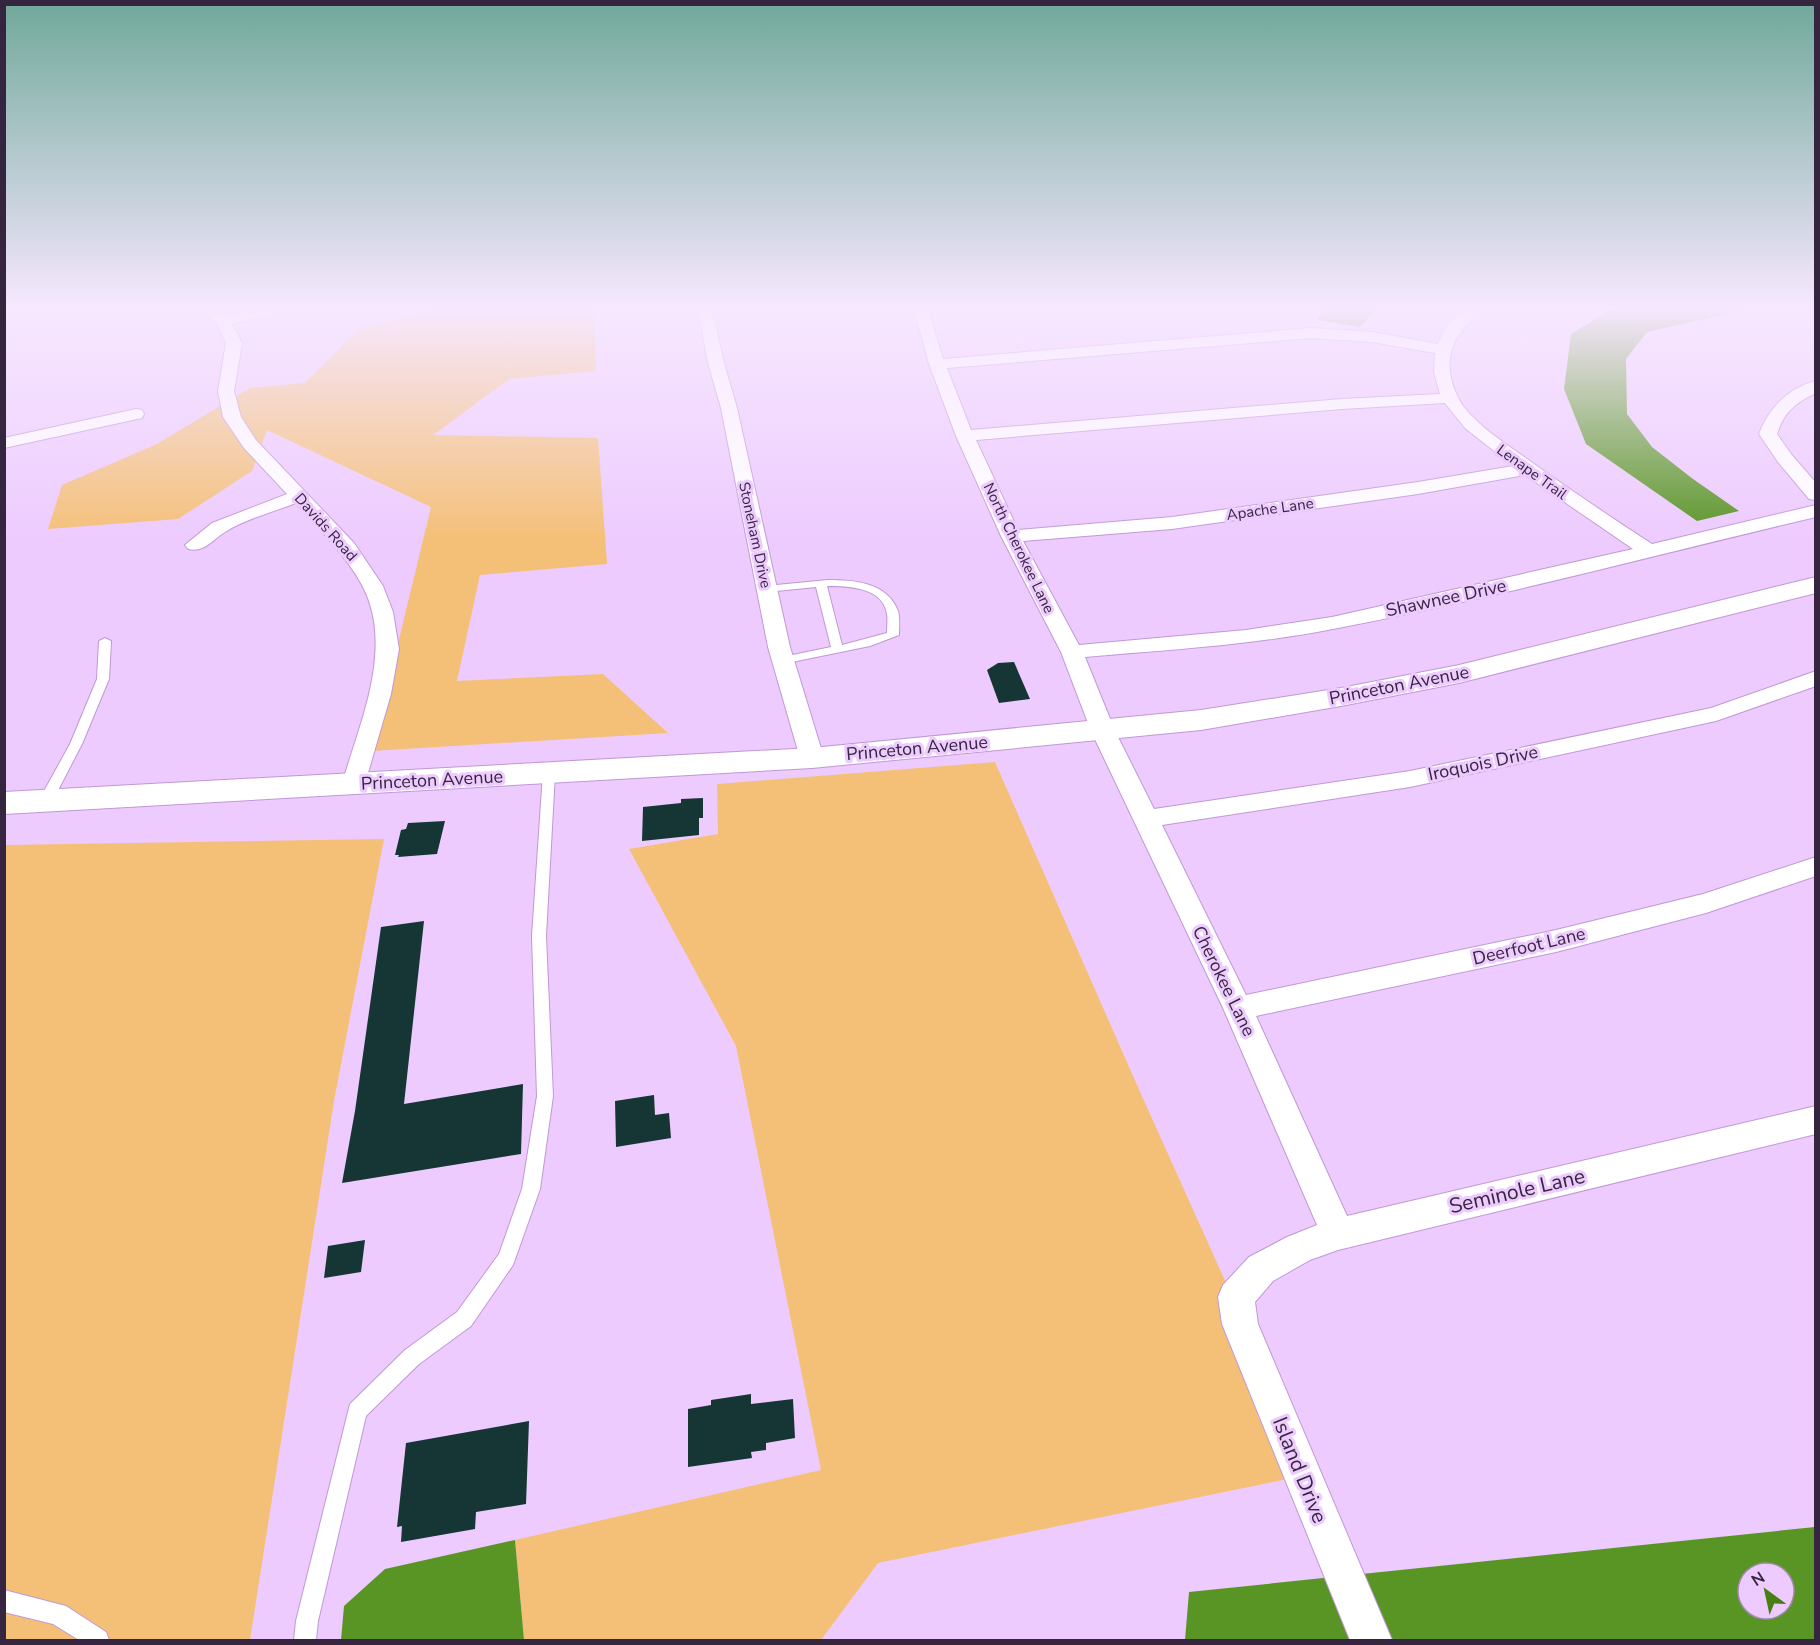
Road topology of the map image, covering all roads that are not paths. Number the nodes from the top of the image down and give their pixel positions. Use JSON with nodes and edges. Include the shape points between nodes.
{"nodes":[{"id":1,"x":226,"y":386,"type":"edge"},
{"id":2,"x":723,"y":386,"type":"edge"},
{"id":3,"x":946,"y":386,"type":"edge"},
{"id":4,"x":1445,"y":386,"type":"edge"},
{"id":5,"x":1815,"y":386,"type":"edge"},
{"id":6,"x":1450,"y":398,"type":"junction"},
{"id":7,"x":136,"y":414,"type":"dead end"},
{"id":8,"x":965,"y":436,"type":"junction"},
{"id":9,"x":4,"y":443,"type":"edge"},
{"id":10,"x":1527,"y":469,"type":"junction"},
{"id":11,"x":1815,"y":495,"type":"edge"},
{"id":12,"x":298,"y":496,"type":"junction"},
{"id":13,"x":1815,"y":511,"type":"edge"},
{"id":14,"x":1011,"y":536,"type":"junction"},
{"id":15,"x":195,"y":545,"type":"dead end"},
{"id":16,"x":1650,"y":551,"type":"junction"},
{"id":17,"x":821,"y":584,"type":"junction"},
{"id":18,"x":1815,"y":585,"type":"edge"},
{"id":19,"x":766,"y":589,"type":"junction"},
{"id":20,"x":105,"y":641,"type":"dead end"},
{"id":21,"x":837,"y":649,"type":"junction"},
{"id":22,"x":1072,"y":652,"type":"junction"},
{"id":23,"x":783,"y":660,"type":"junction"},
{"id":24,"x":1815,"y":678,"type":"edge"},
{"id":25,"x":1103,"y":731,"type":"junction"},
{"id":26,"x":812,"y":758,"type":"junction"},
{"id":27,"x":549,"y":773,"type":"junction"},
{"id":28,"x":354,"y":784,"type":"junction"},
{"id":29,"x":45,"y":801,"type":"junction"},
{"id":30,"x":4,"y":803,"type":"edge"},
{"id":31,"x":1144,"y":819,"type":"junction"},
{"id":32,"x":1815,"y":866,"type":"edge"},
{"id":33,"x":1238,"y":1008,"type":"junction"},
{"id":34,"x":1815,"y":1120,"type":"edge"},
{"id":35,"x":1338,"y":1234,"type":"junction"},
{"id":36,"x":1236,"y":1297,"type":"joint"},
{"id":37,"x":4,"y":1601,"type":"edge"},
{"id":38,"x":98,"y":1641,"type":"edge"},
{"id":39,"x":305,"y":1641,"type":"edge"},
{"id":40,"x":1371,"y":1641,"type":"edge"}],
"edges":[{"from":1,"to":12,"type":"street","name":"Davids Road","via":[[232,417],[250,444]]},
{"from":2,"to":19,"type":"street","name":"Stoneham Drive"},
{"from":3,"to":8,"type":"street","name":"North Cherokee Lane"},
{"from":4,"to":6,"type":"street","name":"Lenape Trail"},
{"from":5,"to":11,"type":"street","via":[[1791,399],[1774,415],[1768,434]]},
{"from":6,"to":8,"type":"street"},
{"from":6,"to":10,"type":"street","name":"Lenape Trail","via":[[1486,438]]},
{"from":7,"to":9,"type":"street"},
{"from":8,"to":14,"type":"street","name":"North Cherokee Lane"},
{"from":10,"to":14,"type":"street","name":"Apache Lane","via":[[1183,521]]},
{"from":10,"to":16,"type":"street","name":"Lenape Trail"},
{"from":12,"to":15,"type":"street","via":[[219,526]]},
{"from":12,"to":28,"type":"street","name":"Davids Road","via":[[347,547],[373,586],[382,612],[388,649],[380,694]]},
{"from":13,"to":16,"type":"street","name":"Shawnee Drive"},
{"from":14,"to":22,"type":"street","name":"North Cherokee Lane"},
{"from":16,"to":22,"type":"street","name":"Shawnee Drive","via":[[1332,623],[1246,636]]},
{"from":17,"to":19,"type":"lane"},
{"from":17,"to":21,"type":"lane"},
{"from":17,"to":21,"type":"lane","via":[[845,582],[873,587],[887,599],[896,621],[893,635]]},
{"from":18,"to":25,"type":"main road","name":"Princeton Avenue","via":[[1459,675],[1201,720]]},
{"from":19,"to":23,"type":"street","name":"Stoneham Drive"},
{"from":20,"to":29,"type":"lane","via":[[103,678],[76,744]]},
{"from":21,"to":23,"type":"lane"},
{"from":22,"to":25,"type":"street","name":"North Cherokee Lane"},
{"from":23,"to":26,"type":"street","name":"Stoneham Drive"},
{"from":24,"to":31,"type":"street","name":"Iroquois Drive","via":[[1716,714],[1410,779]]},
{"from":25,"to":26,"type":"main road","name":"Princeton Avenue"},
{"from":25,"to":31,"type":"street","name":"Cherokee Lane"},
{"from":26,"to":27,"type":"main road","name":"Princeton Avenue"},
{"from":27,"to":28,"type":"main road","name":"Princeton Avenue"},
{"from":27,"to":39,"type":"lane","via":[[539,936],[545,1096],[531,1189],[507,1258],[464,1319],[411,1357],[357,1411]]},
{"from":28,"to":29,"type":"main road","name":"Princeton Avenue"},
{"from":29,"to":30,"type":"main road","name":"Princeton Avenue"},
{"from":31,"to":33,"type":"street","name":"Cherokee Lane"},
{"from":32,"to":33,"type":"street","name":"Deerfoot Lane","via":[[1706,903],[1556,941]]},
{"from":33,"to":35,"type":"street","name":"Cherokee Lane"},
{"from":34,"to":35,"type":"street","name":"Seminole Lane"},
{"from":35,"to":36,"type":"street","name":"Seminole Lane","via":[[1299,1248],[1261,1269]]},
{"from":36,"to":40,"type":"street","name":"Island Drive","via":[[1240,1324]]},
{"from":37,"to":38,"type":"lane","via":[[58,1614]]}]}
